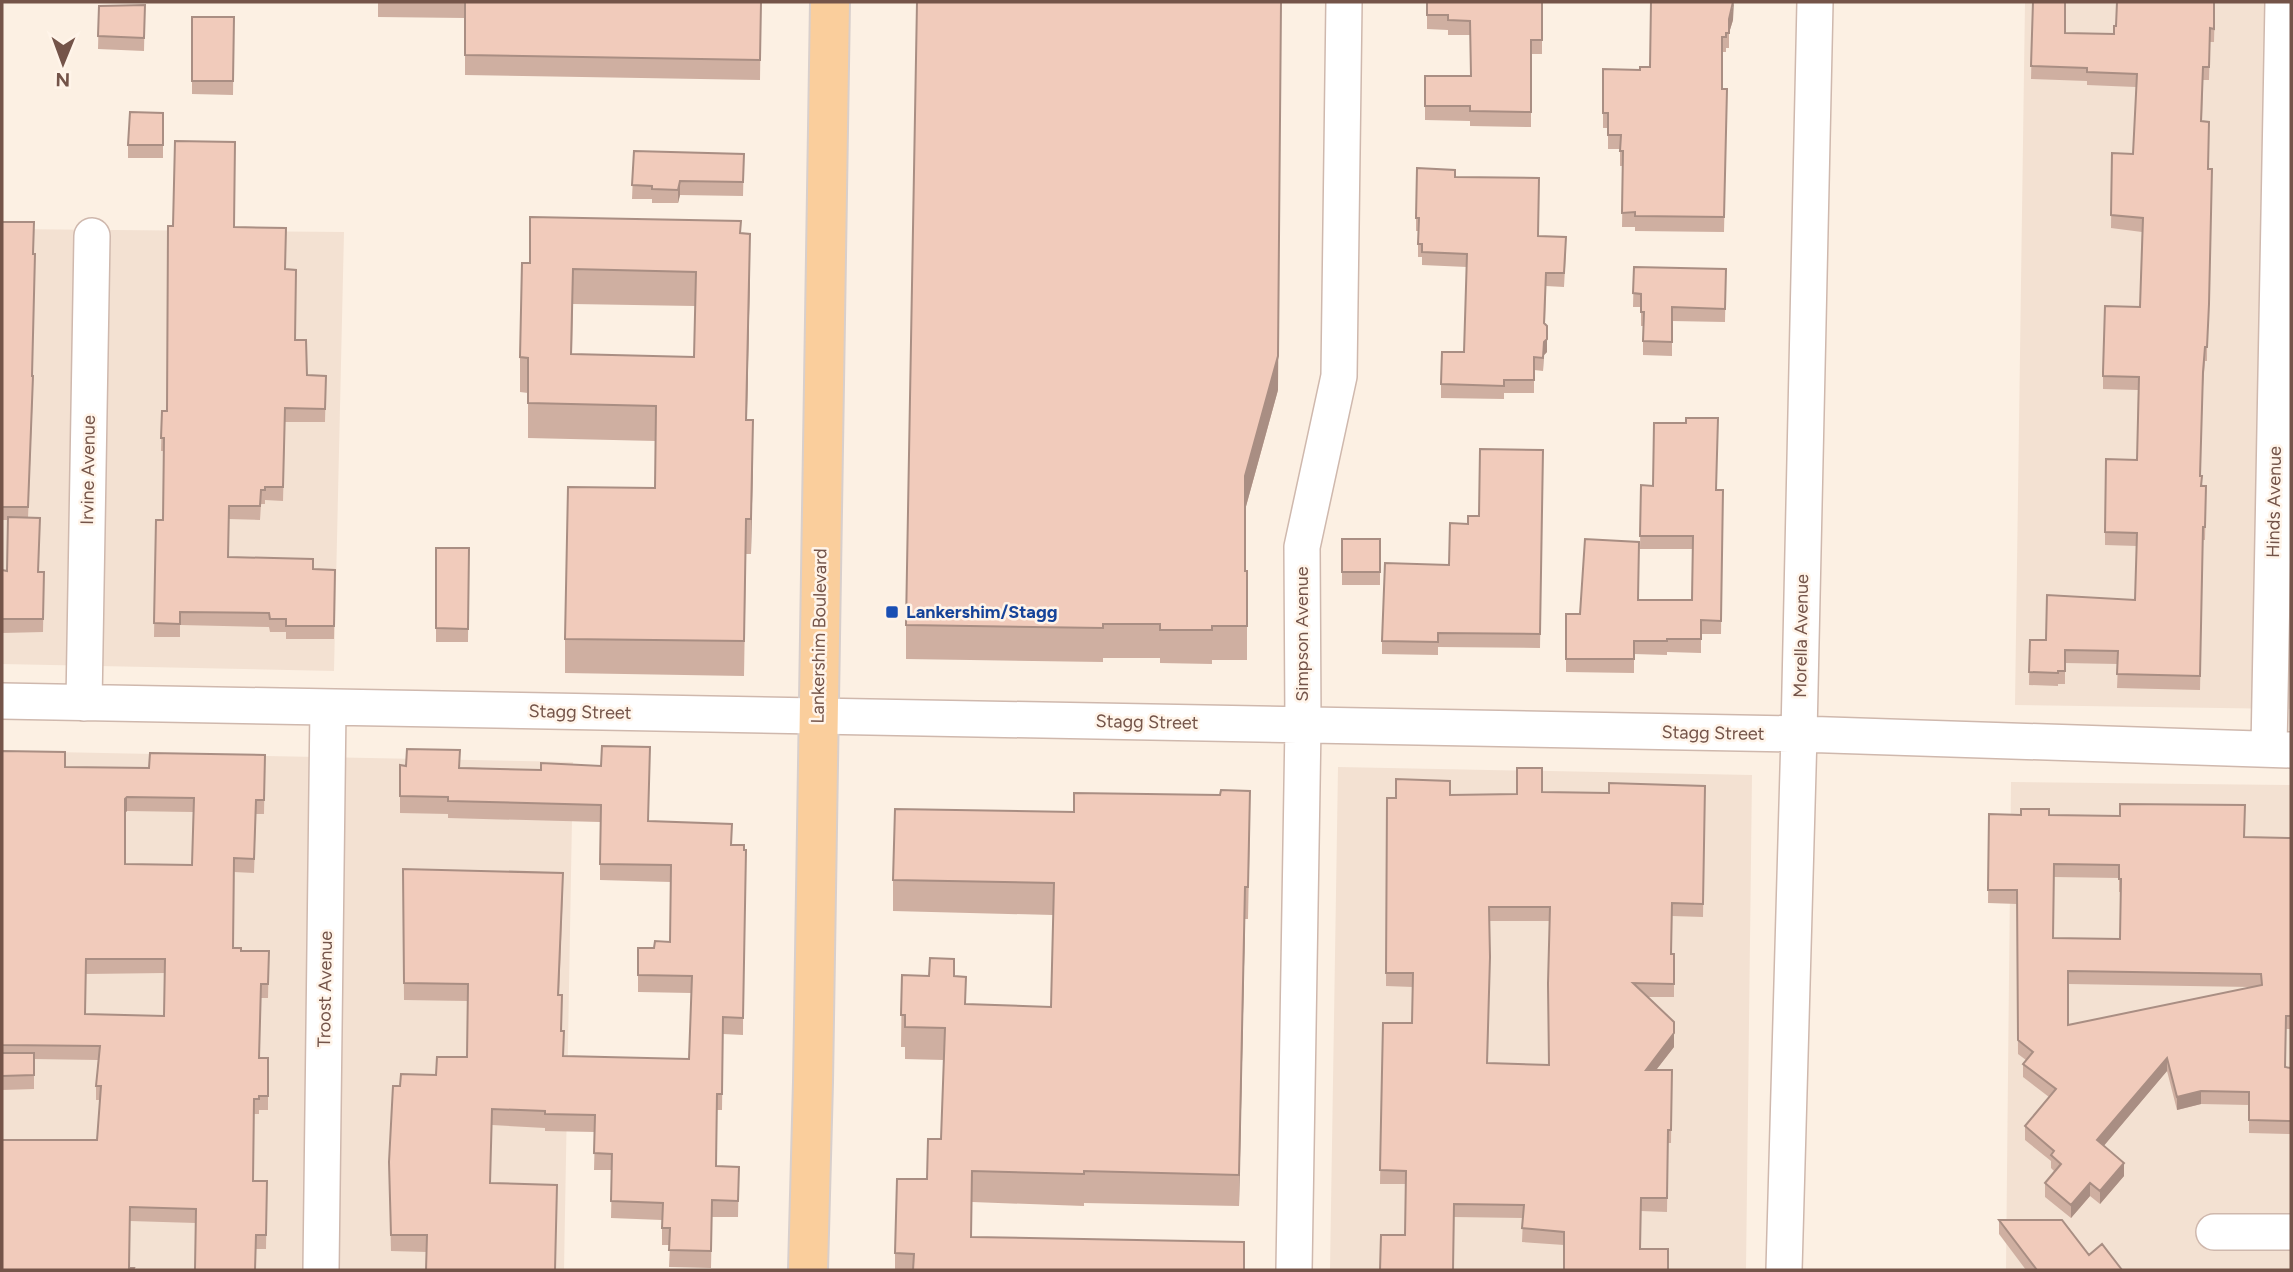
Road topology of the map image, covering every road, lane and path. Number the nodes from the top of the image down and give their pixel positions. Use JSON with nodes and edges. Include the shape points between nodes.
{"nodes":[{"id":1,"x":830,"y":2,"type":"edge"},
{"id":2,"x":1345,"y":2,"type":"edge"},
{"id":3,"x":1815,"y":2,"type":"edge"},
{"id":4,"x":2283,"y":2,"type":"edge"},
{"id":5,"x":92,"y":236,"type":"dead end"},
{"id":6,"x":2,"y":701,"type":"edge"},
{"id":7,"x":84,"y":703,"type":"junction"},
{"id":8,"x":328,"y":707,"type":"junction"},
{"id":9,"x":818,"y":716,"type":"junction"},
{"id":10,"x":1303,"y":725,"type":"junction"},
{"id":11,"x":1799,"y":734,"type":"junction"},
{"id":12,"x":2280,"y":750,"type":"edge"},
{"id":13,"x":2214,"y":1232,"type":"dead end"},
{"id":14,"x":2291,"y":1232,"type":"edge"},
{"id":15,"x":321,"y":1270,"type":"edge"},
{"id":16,"x":808,"y":1270,"type":"edge"},
{"id":17,"x":1294,"y":1270,"type":"edge"},
{"id":18,"x":1784,"y":1270,"type":"edge"}],
"edges":[{"from":1,"to":9,"type":"main road","name":"Lankershim Boulevard"},
{"from":2,"to":10,"type":"street","name":"Simpson Avenue","via":[[1339,376],[1302,547]]},
{"from":3,"to":11,"type":"street","name":"Morella Avenue"},
{"from":4,"to":12,"type":"street","name":"Hinds Avenue"},
{"from":5,"to":7,"type":"street","name":"Irvine Avenue"},
{"from":6,"to":7,"type":"street","name":"Stagg Street"},
{"from":7,"to":8,"type":"street","name":"Stagg Street"},
{"from":8,"to":9,"type":"street","name":"Stagg Street"},
{"from":8,"to":15,"type":"street","name":"Troost Avenue"},
{"from":9,"to":10,"type":"street","name":"Stagg Street"},
{"from":9,"to":16,"type":"main road","name":"Lankershim Boulevard"},
{"from":10,"to":11,"type":"street","name":"Stagg Street"},
{"from":10,"to":17,"type":"street","name":"Simpson Avenue"},
{"from":11,"to":12,"type":"street","name":"Stagg Street"},
{"from":11,"to":18,"type":"street","name":"Morella Avenue"},
{"from":13,"to":14,"type":"street"}]}
